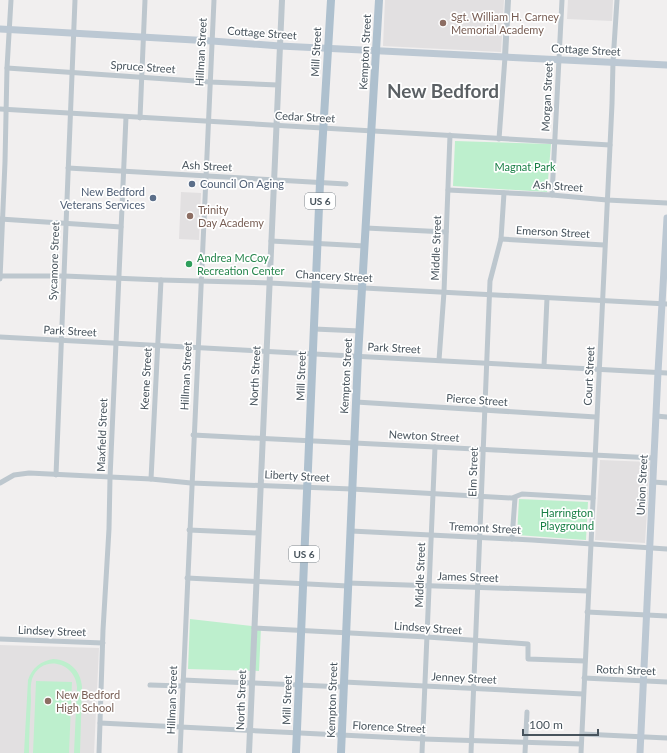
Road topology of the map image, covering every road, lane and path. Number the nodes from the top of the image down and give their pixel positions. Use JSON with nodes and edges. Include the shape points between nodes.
{"nodes":[{"id":1,"x":11,"y":0,"type":"edge"},
{"id":2,"x":75,"y":0,"type":"edge"},
{"id":3,"x":145,"y":0,"type":"edge"},
{"id":4,"x":214,"y":0,"type":"edge"},
{"id":5,"x":282,"y":0,"type":"edge"},
{"id":6,"x":331,"y":0,"type":"edge"},
{"id":7,"x":379,"y":0,"type":"edge"},
{"id":8,"x":508,"y":0,"type":"edge"},
{"id":9,"x":562,"y":0,"type":"edge"},
{"id":10,"x":617,"y":0,"type":"edge"},
{"id":11,"x":0,"y":29,"type":"edge"},
{"id":12,"x":9,"y":29,"type":"junction"},
{"id":13,"x":72,"y":33,"type":"junction"},
{"id":14,"x":144,"y":37,"type":"junction"},
{"id":15,"x":212,"y":41,"type":"junction"},
{"id":16,"x":280,"y":46,"type":"junction"},
{"id":17,"x":327,"y":48,"type":"junction"},
{"id":18,"x":376,"y":50,"type":"junction"},
{"id":19,"x":505,"y":57,"type":"junction"},
{"id":20,"x":559,"y":59,"type":"junction"},
{"id":21,"x":613,"y":62,"type":"junction"},
{"id":22,"x":667,"y":66,"type":"edge"},
{"id":23,"x":7,"y":68,"type":"junction"},
{"id":24,"x":72,"y":72,"type":"junction"},
{"id":25,"x":142,"y":77,"type":"junction"},
{"id":26,"x":210,"y":82,"type":"junction"},
{"id":27,"x":278,"y":85,"type":"junction"},
{"id":28,"x":0,"y":109,"type":"edge"},
{"id":29,"x":6,"y":110,"type":"junction"},
{"id":30,"x":70,"y":114,"type":"junction"},
{"id":31,"x":126,"y":117,"type":"junction"},
{"id":32,"x":140,"y":118,"type":"junction"},
{"id":33,"x":207,"y":121,"type":"junction"},
{"id":34,"x":277,"y":126,"type":"junction"},
{"id":35,"x":323,"y":128,"type":"junction"},
{"id":36,"x":372,"y":131,"type":"junction"},
{"id":37,"x":450,"y":136,"type":"junction"},
{"id":38,"x":499,"y":139,"type":"junction"},
{"id":39,"x":555,"y":142,"type":"junction"},
{"id":40,"x":610,"y":145,"type":"junction"},
{"id":41,"x":68,"y":168,"type":"junction"},
{"id":42,"x":124,"y":172,"type":"junction"},
{"id":43,"x":206,"y":176,"type":"junction"},
{"id":44,"x":274,"y":179,"type":"junction"},
{"id":45,"x":320,"y":183,"type":"junction"},
{"id":46,"x":346,"y":184,"type":"dead end"},
{"id":47,"x":448,"y":190,"type":"junction"},
{"id":48,"x":504,"y":193,"type":"junction"},
{"id":49,"x":552,"y":195,"type":"junction"},
{"id":50,"x":607,"y":200,"type":"junction"},
{"id":51,"x":667,"y":204,"type":"edge"},
{"id":52,"x":667,"y":218,"type":"edge"},
{"id":53,"x":1,"y":219,"type":"edge"},
{"id":54,"x":65,"y":224,"type":"junction"},
{"id":55,"x":121,"y":227,"type":"junction"},
{"id":56,"x":366,"y":228,"type":"junction"},
{"id":57,"x":446,"y":232,"type":"junction"},
{"id":58,"x":500,"y":239,"type":"junction"},
{"id":59,"x":272,"y":241,"type":"junction"},
{"id":60,"x":318,"y":243,"type":"junction"},
{"id":61,"x":604,"y":245,"type":"junction"},
{"id":62,"x":366,"y":246,"type":"junction"},
{"id":63,"x":666,"y":258,"type":"edge"},
{"id":64,"x":0,"y":276,"type":"edge"},
{"id":65,"x":64,"y":276,"type":"junction"},
{"id":66,"x":120,"y":278,"type":"junction"},
{"id":67,"x":0,"y":279,"type":"edge"},
{"id":68,"x":161,"y":280,"type":"junction"},
{"id":69,"x":201,"y":280,"type":"junction"},
{"id":70,"x":270,"y":283,"type":"junction"},
{"id":71,"x":316,"y":285,"type":"junction"},
{"id":72,"x":362,"y":287,"type":"junction"},
{"id":73,"x":444,"y":292,"type":"junction"},
{"id":74,"x":490,"y":295,"type":"junction"},
{"id":75,"x":547,"y":298,"type":"junction"},
{"id":76,"x":602,"y":300,"type":"junction"},
{"id":77,"x":664,"y":304,"type":"edge"},
{"id":78,"x":314,"y":329,"type":"junction"},
{"id":79,"x":360,"y":331,"type":"junction"},
{"id":80,"x":0,"y":337,"type":"edge"},
{"id":81,"x":61,"y":340,"type":"junction"},
{"id":82,"x":116,"y":343,"type":"junction"},
{"id":83,"x":158,"y":346,"type":"junction"},
{"id":84,"x":198,"y":348,"type":"junction"},
{"id":85,"x":266,"y":352,"type":"junction"},
{"id":86,"x":313,"y":354,"type":"junction"},
{"id":87,"x":358,"y":356,"type":"junction"},
{"id":88,"x":439,"y":360,"type":"junction"},
{"id":89,"x":488,"y":363,"type":"junction"},
{"id":90,"x":544,"y":366,"type":"junction"},
{"id":91,"x":599,"y":369,"type":"junction"},
{"id":92,"x":658,"y":372,"type":"junction"},
{"id":93,"x":667,"y":373,"type":"edge"},
{"id":94,"x":356,"y":402,"type":"junction"},
{"id":95,"x":486,"y":410,"type":"junction"},
{"id":96,"x":656,"y":416,"type":"junction"},
{"id":97,"x":596,"y":417,"type":"junction"},
{"id":98,"x":667,"y":417,"type":"edge"},
{"id":99,"x":193,"y":435,"type":"junction"},
{"id":100,"x":263,"y":438,"type":"junction"},
{"id":101,"x":309,"y":440,"type":"junction"},
{"id":102,"x":354,"y":443,"type":"junction"},
{"id":103,"x":435,"y":447,"type":"junction"},
{"id":104,"x":484,"y":449,"type":"junction"},
{"id":105,"x":595,"y":455,"type":"junction"},
{"id":106,"x":654,"y":458,"type":"junction"},
{"id":107,"x":56,"y":475,"type":"junction"},
{"id":108,"x":110,"y":478,"type":"junction"},
{"id":109,"x":151,"y":479,"type":"junction"},
{"id":110,"x":652,"y":482,"type":"junction"},
{"id":111,"x":0,"y":483,"type":"edge"},
{"id":112,"x":191,"y":483,"type":"junction"},
{"id":113,"x":667,"y":483,"type":"edge"},
{"id":114,"x":261,"y":485,"type":"junction"},
{"id":115,"x":307,"y":487,"type":"junction"},
{"id":116,"x":352,"y":489,"type":"junction"},
{"id":117,"x":433,"y":494,"type":"junction"},
{"id":118,"x":482,"y":497,"type":"junction"},
{"id":119,"x":514,"y":498,"type":"junction"},
{"id":120,"x":593,"y":498,"type":"junction"},
{"id":121,"x":189,"y":530,"type":"junction"},
{"id":122,"x":350,"y":532,"type":"junction"},
{"id":123,"x":258,"y":533,"type":"junction"},
{"id":124,"x":431,"y":536,"type":"junction"},
{"id":125,"x":480,"y":538,"type":"junction"},
{"id":126,"x":512,"y":539,"type":"junction"},
{"id":127,"x":590,"y":544,"type":"junction"},
{"id":128,"x":649,"y":548,"type":"junction"},
{"id":129,"x":667,"y":549,"type":"edge"},
{"id":130,"x":187,"y":578,"type":"junction"},
{"id":131,"x":256,"y":581,"type":"junction"},
{"id":132,"x":303,"y":584,"type":"junction"},
{"id":133,"x":348,"y":584,"type":"junction"},
{"id":134,"x":429,"y":586,"type":"junction"},
{"id":135,"x":478,"y":587,"type":"junction"},
{"id":136,"x":588,"y":591,"type":"junction"},
{"id":137,"x":587,"y":612,"type":"junction"},
{"id":138,"x":646,"y":615,"type":"junction"},
{"id":139,"x":667,"y":616,"type":"edge"},
{"id":140,"x":254,"y":628,"type":"junction"},
{"id":141,"x":301,"y":630,"type":"junction"},
{"id":142,"x":346,"y":633,"type":"junction"},
{"id":143,"x":427,"y":637,"type":"junction"},
{"id":144,"x":0,"y":639,"type":"edge"},
{"id":145,"x":476,"y":641,"type":"junction"},
{"id":146,"x":103,"y":643,"type":"junction"},
{"id":147,"x":585,"y":661,"type":"junction"},
{"id":148,"x":584,"y":678,"type":"junction"},
{"id":149,"x":183,"y":680,"type":"junction"},
{"id":150,"x":643,"y":681,"type":"junction"},
{"id":151,"x":667,"y":682,"type":"edge"},
{"id":152,"x":252,"y":683,"type":"junction"},
{"id":153,"x":344,"y":684,"type":"junction"},
{"id":154,"x":150,"y":685,"type":"dead end"},
{"id":155,"x":298,"y":685,"type":"junction"},
{"id":156,"x":182,"y":686,"type":"junction"},
{"id":157,"x":425,"y":686,"type":"junction"},
{"id":158,"x":474,"y":689,"type":"junction"},
{"id":159,"x":583,"y":694,"type":"junction"},
{"id":160,"x":527,"y":712,"type":"dead end"},
{"id":161,"x":100,"y":723,"type":"junction"},
{"id":162,"x":181,"y":727,"type":"junction"},
{"id":163,"x":250,"y":731,"type":"junction"},
{"id":164,"x":296,"y":733,"type":"junction"},
{"id":165,"x":342,"y":734,"type":"junction"},
{"id":166,"x":582,"y":734,"type":"junction"},
{"id":167,"x":641,"y":736,"type":"junction"},
{"id":168,"x":667,"y":738,"type":"edge"},
{"id":169,"x":423,"y":739,"type":"junction"},
{"id":170,"x":472,"y":741,"type":"junction"},
{"id":171,"x":526,"y":743,"type":"junction"},
{"id":172,"x":581,"y":744,"type":"junction"},
{"id":173,"x":99,"y":753,"type":"edge"},
{"id":174,"x":180,"y":753,"type":"edge"},
{"id":175,"x":249,"y":753,"type":"edge"},
{"id":176,"x":296,"y":753,"type":"edge"},
{"id":177,"x":341,"y":753,"type":"edge"},
{"id":178,"x":422,"y":753,"type":"edge"},
{"id":179,"x":471,"y":753,"type":"edge"},
{"id":180,"x":526,"y":753,"type":"edge"},
{"id":181,"x":581,"y":753,"type":"edge"},
{"id":182,"x":640,"y":753,"type":"edge"}],
"edges":[{"from":1,"to":12,"type":"street"},
{"from":2,"to":13,"type":"street","name":"Sycamore Street"},
{"from":3,"to":14,"type":"street"},
{"from":4,"to":15,"type":"street","name":"Hillman Street"},
{"from":5,"to":16,"type":"street","name":"North Street"},
{"from":6,"to":17,"type":"main road","name":"Mill Street","number":"US 6"},
{"from":7,"to":18,"type":"main road","name":"Kempton Street"},
{"from":8,"to":19,"type":"street"},
{"from":9,"to":20,"type":"street","name":"Morgan Street"},
{"from":10,"to":21,"type":"street","name":"Court Street"},
{"from":11,"to":12,"type":"main road","name":"Cottage Street"},
{"from":12,"to":13,"type":"main road","name":"Cottage Street"},
{"from":12,"to":23,"type":"street"},
{"from":13,"to":14,"type":"main road","name":"Cottage Street"},
{"from":13,"to":24,"type":"street","name":"Sycamore Street"},
{"from":14,"to":15,"type":"main road","name":"Cottage Street"},
{"from":14,"to":25,"type":"street"},
{"from":15,"to":16,"type":"main road","name":"Cottage Street"},
{"from":15,"to":26,"type":"street","name":"Hillman Street"},
{"from":16,"to":17,"type":"main road","name":"Cottage Street"},
{"from":16,"to":27,"type":"street","name":"North Street"},
{"from":17,"to":18,"type":"main road","name":"Cottage Street"},
{"from":17,"to":35,"type":"main road","name":"Mill Street","number":"US 6"},
{"from":18,"to":19,"type":"main road","name":"Cottage Street"},
{"from":18,"to":36,"type":"main road","name":"Kempton Street"},
{"from":19,"to":20,"type":"main road","name":"Cottage Street"},
{"from":19,"to":38,"type":"street"},
{"from":20,"to":21,"type":"main road","name":"Cottage Street"},
{"from":20,"to":39,"type":"street","name":"Morgan Street"},
{"from":21,"to":22,"type":"main road","name":"Cottage Street"},
{"from":21,"to":40,"type":"street","name":"Court Street"},
{"from":23,"to":24,"type":"street","name":"Spruce Street"},
{"from":23,"to":29,"type":"street"},
{"from":24,"to":25,"type":"street","name":"Spruce Street"},
{"from":24,"to":30,"type":"street","name":"Sycamore Street"},
{"from":25,"to":26,"type":"street","name":"Spruce Street"},
{"from":25,"to":32,"type":"street"},
{"from":26,"to":27,"type":"street","name":"Spruce Street"},
{"from":26,"to":33,"type":"street","name":"Hillman Street"},
{"from":27,"to":34,"type":"street","name":"North Street"},
{"from":28,"to":29,"type":"street","name":"Cedar Street"},
{"from":29,"to":30,"type":"street","name":"Cedar Street"},
{"from":29,"to":53,"type":"street","via":[[6,162]]},
{"from":30,"to":31,"type":"street","name":"Cedar Street"},
{"from":30,"to":41,"type":"street","name":"Sycamore Street"},
{"from":31,"to":32,"type":"street","name":"Cedar Street"},
{"from":31,"to":42,"type":"street","name":"Maxfield Street"},
{"from":32,"to":33,"type":"street","name":"Cedar Street"},
{"from":33,"to":34,"type":"street","name":"Cedar Street"},
{"from":33,"to":43,"type":"street","name":"Hillman Street"},
{"from":34,"to":35,"type":"street","name":"Cedar Street"},
{"from":34,"to":44,"type":"street","name":"North Street"},
{"from":35,"to":36,"type":"street","name":"Cedar Street"},
{"from":35,"to":45,"type":"main road","name":"Mill Street","number":"US 6"},
{"from":36,"to":37,"type":"street","name":"Cedar Street"},
{"from":36,"to":56,"type":"main road","name":"Kempton Street"},
{"from":37,"to":38,"type":"street","name":"Cedar Street"},
{"from":37,"to":47,"type":"street","name":"Middle Street"},
{"from":38,"to":39,"type":"street","name":"Cedar Street"},
{"from":39,"to":40,"type":"street","name":"Cedar Street"},
{"from":39,"to":49,"type":"street","name":"Morgan Street"},
{"from":40,"to":50,"type":"street","name":"Court Street"},
{"from":41,"to":42,"type":"street","name":"Ash Street"},
{"from":41,"to":54,"type":"street","name":"Sycamore Street"},
{"from":42,"to":43,"type":"street","name":"Ash Street"},
{"from":42,"to":55,"type":"street","name":"Maxfield Street"},
{"from":43,"to":44,"type":"street","name":"Ash Street"},
{"from":43,"to":69,"type":"street","name":"Hillman Street"},
{"from":44,"to":45,"type":"street","name":"Ash Street"},
{"from":44,"to":59,"type":"street","name":"North Street"},
{"from":45,"to":46,"type":"street","name":"Ash Street"},
{"from":45,"to":60,"type":"main road","name":"Mill Street","number":"US 6"},
{"from":47,"to":48,"type":"street","name":"Ash Street"},
{"from":47,"to":57,"type":"street","name":"Middle Street"},
{"from":48,"to":49,"type":"street","name":"Ash Street"},
{"from":48,"to":58,"type":"street","name":"Elm Street"},
{"from":49,"to":50,"type":"street","name":"Ash Street"},
{"from":50,"to":51,"type":"street","name":"Ash Street"},
{"from":50,"to":61,"type":"street","name":"Court Street"},
{"from":52,"to":63,"type":"main road","name":"Union Street"},
{"from":53,"to":54,"type":"street"},
{"from":53,"to":64,"type":"street"},
{"from":54,"to":55,"type":"street"},
{"from":54,"to":65,"type":"street","name":"Sycamore Street"},
{"from":55,"to":66,"type":"street","name":"Maxfield Street"},
{"from":56,"to":57,"type":"street"},
{"from":56,"to":62,"type":"main road","name":"Kempton Street"},
{"from":57,"to":73,"type":"street","name":"Middle Street"},
{"from":58,"to":61,"type":"street","name":"Emerson Street"},
{"from":58,"to":74,"type":"street","name":"Elm Street","via":[[491,273]]},
{"from":59,"to":60,"type":"street"},
{"from":59,"to":70,"type":"street","name":"North Street"},
{"from":60,"to":62,"type":"street"},
{"from":60,"to":71,"type":"main road","name":"Mill Street","number":"US 6"},
{"from":61,"to":76,"type":"street","name":"Court Street"},
{"from":62,"to":72,"type":"main road","name":"Kempton Street"},
{"from":63,"to":77,"type":"main road","name":"Union Street"},
{"from":64,"to":65,"type":"street","name":"Chancery Street"},
{"from":64,"to":67,"type":"street"},
{"from":65,"to":66,"type":"street","name":"Chancery Street"},
{"from":65,"to":81,"type":"street","name":"Sycamore Street"},
{"from":66,"to":68,"type":"street","name":"Chancery Street"},
{"from":66,"to":82,"type":"street","name":"Maxfield Street"},
{"from":68,"to":69,"type":"street","name":"Chancery Street"},
{"from":68,"to":83,"type":"street","name":"Keene Street"},
{"from":69,"to":70,"type":"street","name":"Chancery Street"},
{"from":69,"to":84,"type":"street","name":"Hillman Street"},
{"from":70,"to":71,"type":"street","name":"Chancery Street"},
{"from":70,"to":85,"type":"street","name":"North Street"},
{"from":71,"to":72,"type":"street","name":"Chancery Street"},
{"from":71,"to":78,"type":"main road","name":"Mill Street","number":"US 6"},
{"from":72,"to":73,"type":"street","name":"Chancery Street"},
{"from":72,"to":79,"type":"main road","name":"Kempton Street"},
{"from":73,"to":74,"type":"street","name":"Chancery Street"},
{"from":73,"to":88,"type":"street","name":"Middle Street"},
{"from":74,"to":75,"type":"street","name":"Chancery Street"},
{"from":74,"to":89,"type":"street","name":"Elm Street"},
{"from":75,"to":76,"type":"street","name":"Chancery Street"},
{"from":75,"to":90,"type":"street"},
{"from":76,"to":77,"type":"street","name":"Chancery Street"},
{"from":76,"to":91,"type":"street","name":"Court Street"},
{"from":77,"to":92,"type":"main road","name":"Union Street"},
{"from":78,"to":79,"type":"street"},
{"from":78,"to":86,"type":"main road","name":"Mill Street","number":"US 6"},
{"from":79,"to":87,"type":"main road","name":"Kempton Street"},
{"from":80,"to":81,"type":"street","name":"Park Street"},
{"from":81,"to":82,"type":"street","name":"Park Street"},
{"from":81,"to":107,"type":"street","name":"Sycamore Street"},
{"from":82,"to":83,"type":"street","name":"Park Street"},
{"from":82,"to":108,"type":"street","name":"Maxfield Street"},
{"from":83,"to":84,"type":"street","name":"Park Street"},
{"from":83,"to":109,"type":"street","name":"Keene Street"},
{"from":84,"to":85,"type":"street","name":"Park Street"},
{"from":84,"to":99,"type":"street","name":"Hillman Street"},
{"from":85,"to":86,"type":"street","name":"Park Street"},
{"from":85,"to":100,"type":"street","name":"North Street"},
{"from":86,"to":87,"type":"street","name":"Park Street"},
{"from":86,"to":101,"type":"main road","name":"Mill Street","number":"US 6"},
{"from":87,"to":88,"type":"street","name":"Park Street"},
{"from":87,"to":94,"type":"main road","name":"Kempton Street"},
{"from":88,"to":89,"type":"street","name":"Park Street"},
{"from":89,"to":90,"type":"street","name":"Park Street"},
{"from":89,"to":95,"type":"street","name":"Elm Street"},
{"from":90,"to":91,"type":"street","name":"Park Street"},
{"from":91,"to":92,"type":"street","name":"Park Street"},
{"from":91,"to":97,"type":"street","name":"Court Street"},
{"from":92,"to":93,"type":"street","name":"Park Street"},
{"from":92,"to":96,"type":"main road","name":"Union Street"},
{"from":94,"to":95,"type":"street","name":"Pierce Street"},
{"from":94,"to":102,"type":"main road","name":"Kempton Street"},
{"from":95,"to":97,"type":"street","name":"Pierce Street"},
{"from":95,"to":104,"type":"street","name":"Elm Street"},
{"from":96,"to":98,"type":"street"},
{"from":96,"to":106,"type":"main road","name":"Union Street"},
{"from":97,"to":105,"type":"street","name":"Court Street"},
{"from":99,"to":100,"type":"street","name":"Newton Street"},
{"from":99,"to":112,"type":"street","name":"Hillman Street"},
{"from":100,"to":101,"type":"street","name":"Newton Street"},
{"from":100,"to":114,"type":"street","name":"North Street"},
{"from":101,"to":102,"type":"street","name":"Newton Street"},
{"from":101,"to":115,"type":"main road","name":"Mill Street","number":"US 6"},
{"from":102,"to":103,"type":"street","name":"Newton Street"},
{"from":102,"to":116,"type":"main road","name":"Kempton Street"},
{"from":103,"to":104,"type":"street","name":"Newton Street"},
{"from":103,"to":117,"type":"street","name":"Middle Street"},
{"from":104,"to":105,"type":"street","name":"Newton Street"},
{"from":104,"to":118,"type":"street","name":"Elm Street"},
{"from":105,"to":106,"type":"street","name":"Newton Street"},
{"from":105,"to":120,"type":"street","name":"Court Street"},
{"from":106,"to":110,"type":"main road","name":"Union Street"},
{"from":107,"to":108,"type":"street","name":"Liberty Street"},
{"from":107,"to":111,"type":"street","name":"Liberty Street","via":[[17,474]]},
{"from":108,"to":109,"type":"street","name":"Liberty Street"},
{"from":108,"to":146,"type":"street","name":"Maxfield Street"},
{"from":109,"to":112,"type":"street","name":"Liberty Street"},
{"from":110,"to":113,"type":"street"},
{"from":110,"to":128,"type":"main road","name":"Union Street"},
{"from":112,"to":114,"type":"street","name":"Liberty Street"},
{"from":112,"to":121,"type":"street","name":"Hillman Street"},
{"from":114,"to":115,"type":"street","name":"Liberty Street"},
{"from":114,"to":123,"type":"street","name":"North Street"},
{"from":115,"to":116,"type":"street","name":"Liberty Street"},
{"from":115,"to":132,"type":"main road","name":"Mill Street","number":"US 6"},
{"from":116,"to":117,"type":"street","name":"Liberty Street"},
{"from":116,"to":122,"type":"main road","name":"Kempton Street"},
{"from":117,"to":118,"type":"street","name":"Liberty Street"},
{"from":117,"to":124,"type":"street","name":"Middle Street"},
{"from":118,"to":119,"type":"street","name":"Liberty Street"},
{"from":118,"to":125,"type":"street","name":"Elm Street"},
{"from":119,"to":120,"type":"street","name":"Liberty Street","via":[[525,494]]},
{"from":119,"to":126,"type":"street"},
{"from":120,"to":127,"type":"street","name":"Court Street"},
{"from":121,"to":123,"type":"street"},
{"from":121,"to":130,"type":"street","name":"Hillman Street"},
{"from":122,"to":124,"type":"street","name":"Tremont Street"},
{"from":122,"to":133,"type":"main road","name":"Kempton Street"},
{"from":123,"to":131,"type":"street","name":"North Street"},
{"from":124,"to":125,"type":"street","name":"Tremont Street"},
{"from":124,"to":134,"type":"street","name":"Middle Street"},
{"from":125,"to":126,"type":"street","name":"Tremont Street"},
{"from":125,"to":135,"type":"street","name":"Elm Street"},
{"from":126,"to":127,"type":"street","name":"Tremont Street"},
{"from":127,"to":128,"type":"street","name":"Tremont Street"},
{"from":127,"to":136,"type":"street","name":"Court Street"},
{"from":128,"to":129,"type":"street","name":"Tremont Street"},
{"from":128,"to":138,"type":"main road","name":"Union Street"},
{"from":130,"to":131,"type":"street","name":"James Street"},
{"from":130,"to":149,"type":"street","name":"Hillman Street"},
{"from":131,"to":132,"type":"street","name":"James Street"},
{"from":131,"to":140,"type":"street","name":"North Street"},
{"from":132,"to":133,"type":"street","name":"James Street"},
{"from":132,"to":141,"type":"main road","name":"Mill Street","number":"US 6"},
{"from":133,"to":134,"type":"street","name":"James Street"},
{"from":133,"to":142,"type":"main road","name":"Kempton Street"},
{"from":134,"to":135,"type":"street","name":"James Street"},
{"from":134,"to":143,"type":"street","name":"Middle Street"},
{"from":135,"to":136,"type":"street","name":"James Street"},
{"from":135,"to":145,"type":"street","name":"Elm Street"},
{"from":136,"to":137,"type":"street","name":"Court Street"},
{"from":137,"to":138,"type":"street"},
{"from":137,"to":147,"type":"street","name":"Court Street"},
{"from":138,"to":139,"type":"street"},
{"from":138,"to":150,"type":"main road","name":"Union Street"},
{"from":140,"to":141,"type":"street","name":"Lindsey Street"},
{"from":140,"to":152,"type":"street","name":"North Street"},
{"from":141,"to":142,"type":"street","name":"Lindsey Street"},
{"from":141,"to":155,"type":"main road","name":"Mill Street","number":"US 6"},
{"from":142,"to":143,"type":"street","name":"Lindsey Street"},
{"from":142,"to":153,"type":"main road","name":"Kempton Street"},
{"from":143,"to":145,"type":"street","name":"Lindsey Street"},
{"from":143,"to":157,"type":"street","name":"Middle Street"},
{"from":144,"to":146,"type":"street","name":"Lindsey Street"},
{"from":145,"to":147,"type":"street","name":"Lindsey Street","via":[[528,644],[528,659]]},
{"from":145,"to":158,"type":"street","name":"Elm Street"},
{"from":146,"to":161,"type":"street","name":"Maxfield Street"},
{"from":147,"to":148,"type":"street","name":"Court Street"},
{"from":148,"to":150,"type":"street","name":"Rotch Street"},
{"from":148,"to":159,"type":"street","name":"Court Street"},
{"from":149,"to":152,"type":"street","name":"Jenney Street"},
{"from":149,"to":156,"type":"street","name":"Hillman Street"},
{"from":150,"to":151,"type":"street","name":"Rotch Street"},
{"from":150,"to":167,"type":"main road","name":"Union Street"},
{"from":152,"to":155,"type":"street","name":"Jenney Street"},
{"from":152,"to":163,"type":"street","name":"North Street"},
{"from":153,"to":155,"type":"street","name":"Jenney Street"},
{"from":153,"to":157,"type":"street","name":"Jenney Street"},
{"from":153,"to":165,"type":"main road","name":"Kempton Street"},
{"from":154,"to":156,"type":"street"},
{"from":155,"to":164,"type":"main road","name":"Mill Street","number":"US 6"},
{"from":156,"to":162,"type":"street","name":"Hillman Street"},
{"from":157,"to":158,"type":"street","name":"Jenney Street"},
{"from":157,"to":169,"type":"street","name":"Middle Street"},
{"from":158,"to":159,"type":"street","name":"Jenney Street"},
{"from":158,"to":170,"type":"street","name":"Elm Street"},
{"from":159,"to":166,"type":"street","name":"Court Street"},
{"from":160,"to":171,"type":"street"},
{"from":161,"to":162,"type":"street","name":"Florence Street"},
{"from":161,"to":173,"type":"street","name":"Maxfield Street"},
{"from":162,"to":163,"type":"street","name":"Florence Street"},
{"from":162,"to":174,"type":"street","name":"Hillman Street"},
{"from":163,"to":164,"type":"street","name":"Florence Street"},
{"from":163,"to":175,"type":"street","name":"North Street"},
{"from":164,"to":165,"type":"street","name":"Florence Street"},
{"from":164,"to":176,"type":"main road","name":"Mill Street","number":"US 6"},
{"from":165,"to":169,"type":"street","name":"Florence Street"},
{"from":165,"to":177,"type":"main road","name":"Kempton Street"},
{"from":166,"to":167,"type":"street"},
{"from":166,"to":172,"type":"street","name":"Court Street"},
{"from":167,"to":168,"type":"street"},
{"from":167,"to":182,"type":"main road","name":"Union Street"},
{"from":169,"to":170,"type":"street","name":"Florence Street"},
{"from":169,"to":178,"type":"street","name":"Middle Street"},
{"from":170,"to":171,"type":"street","name":"Florence Street"},
{"from":170,"to":179,"type":"street","name":"Elm Street"},
{"from":171,"to":172,"type":"street","name":"Florence Street"},
{"from":171,"to":180,"type":"street"},
{"from":172,"to":181,"type":"street","name":"Court Street"}]}
